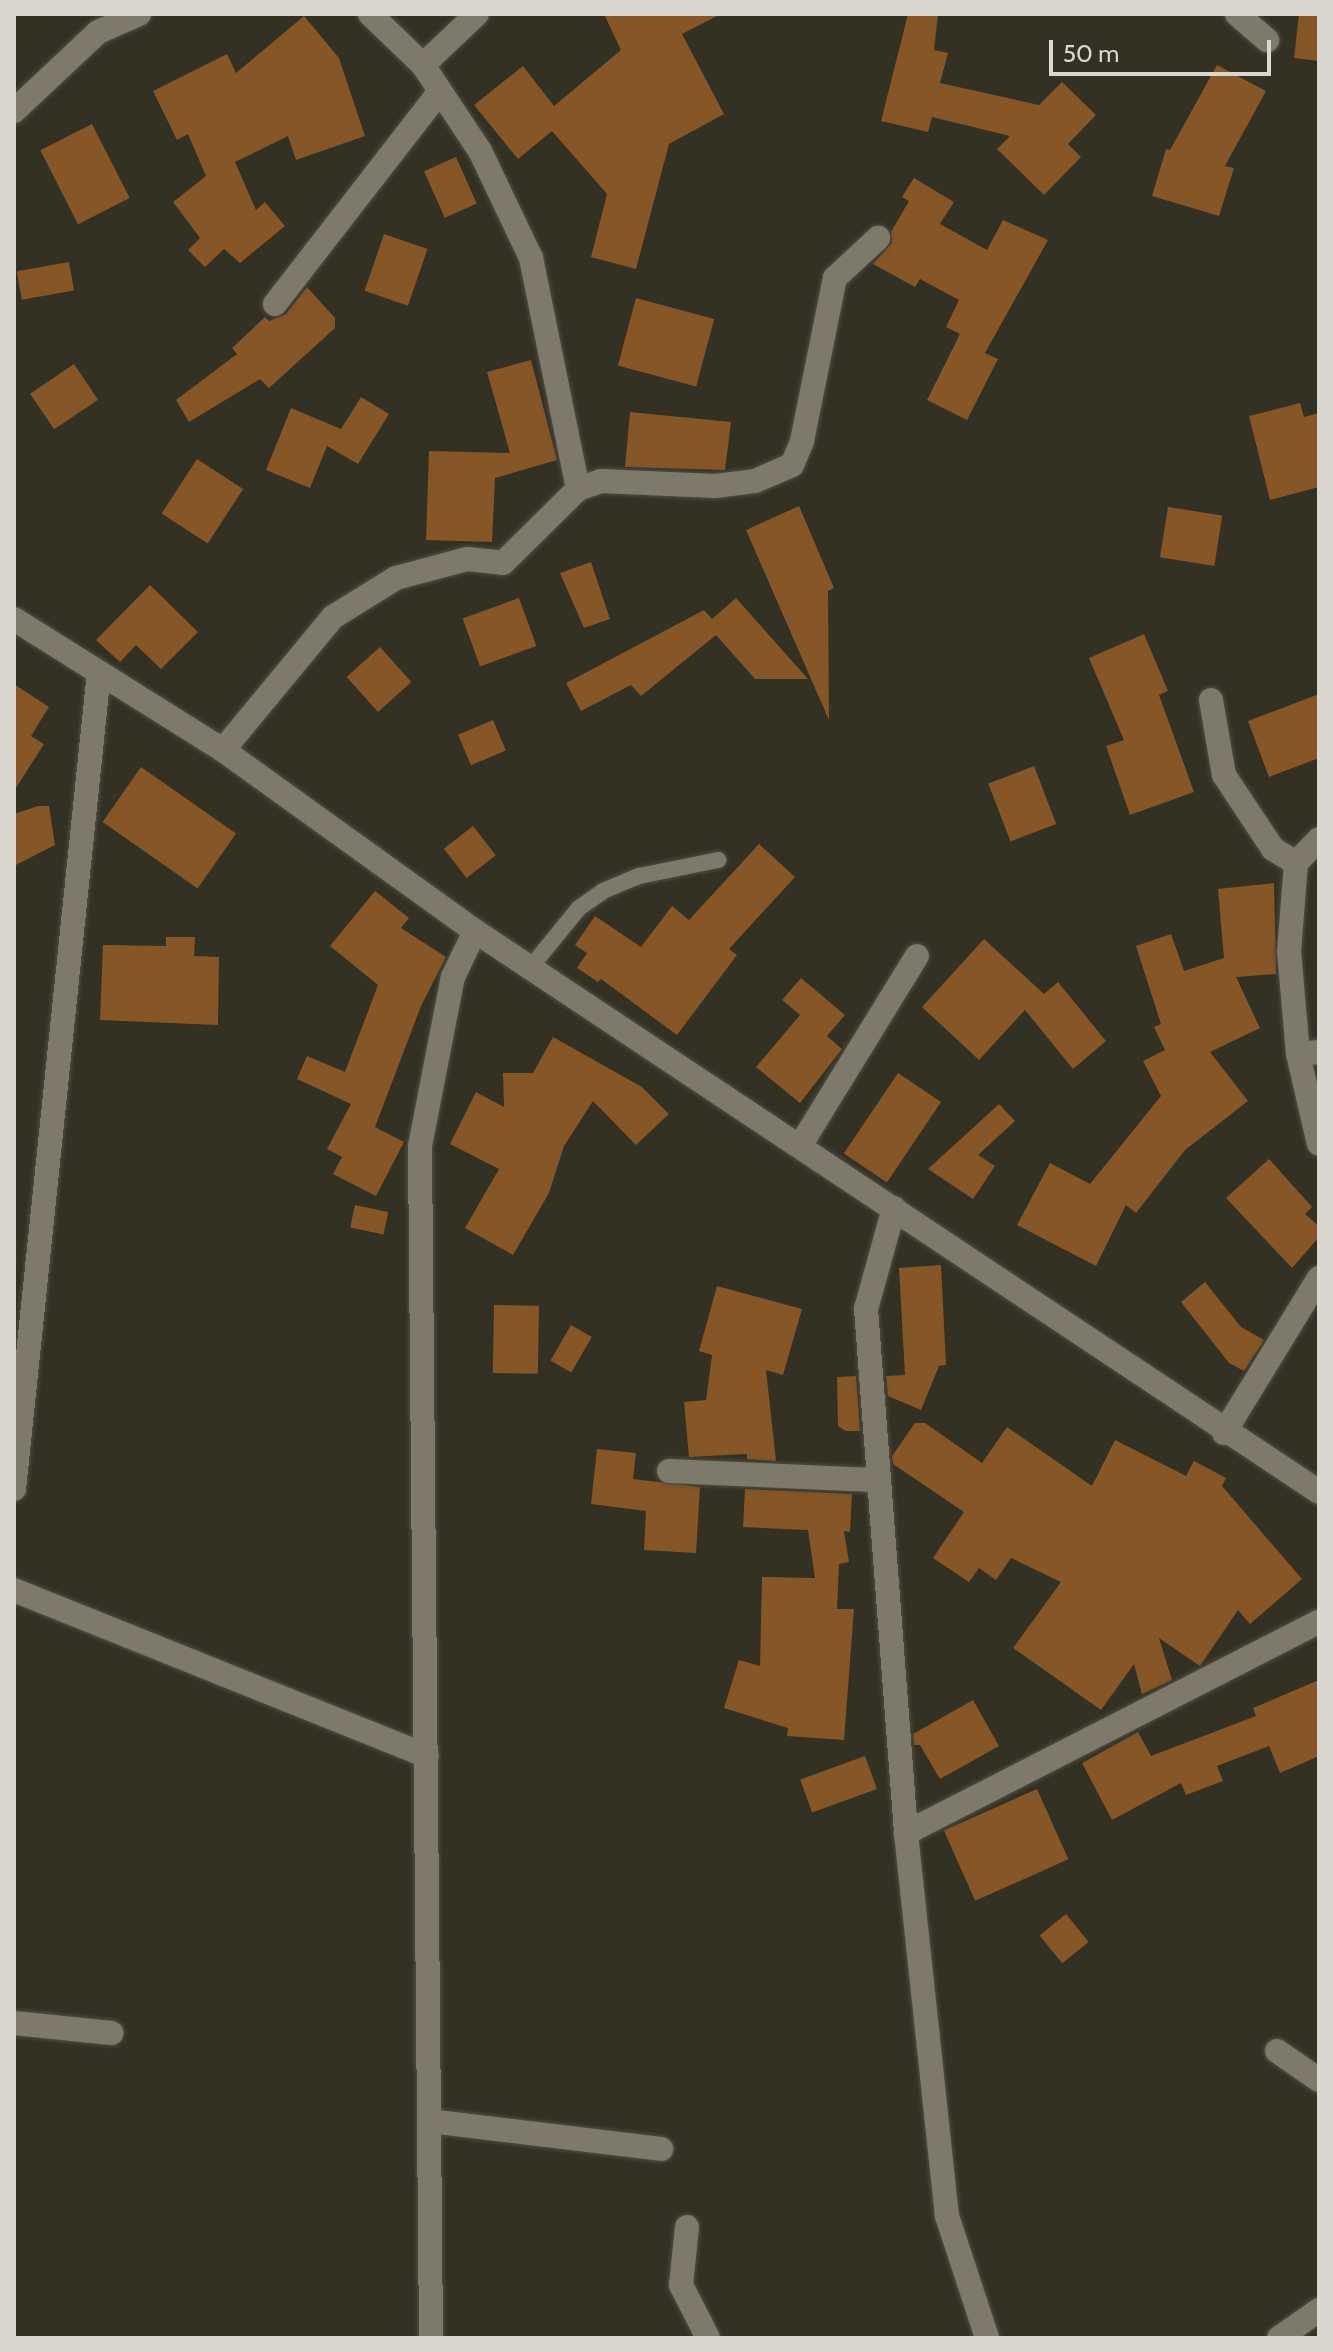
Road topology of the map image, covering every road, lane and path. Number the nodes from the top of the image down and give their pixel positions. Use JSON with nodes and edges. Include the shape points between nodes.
{"nodes":[{"id":1,"x":139,"y":14,"type":"edge"},
{"id":2,"x":370,"y":14,"type":"edge"},
{"id":3,"x":477,"y":14,"type":"edge"},
{"id":4,"x":1237,"y":14,"type":"edge"},
{"id":5,"x":1267,"y":40,"type":"dead end"},
{"id":6,"x":423,"y":65,"type":"junction"},
{"id":7,"x":440,"y":91,"type":"junction"},
{"id":8,"x":14,"y":111,"type":"edge"},
{"id":9,"x":878,"y":238,"type":"dead end"},
{"id":10,"x":275,"y":304,"type":"dead end"},
{"id":11,"x":578,"y":489,"type":"junction"},
{"id":12,"x":14,"y":619,"type":"edge"},
{"id":13,"x":99,"y":672,"type":"junction"},
{"id":14,"x":1211,"y":700,"type":"dead end"},
{"id":15,"x":223,"y":750,"type":"junction"},
{"id":16,"x":1319,"y":839,"type":"edge"},
{"id":17,"x":718,"y":860,"type":"dead end"},
{"id":18,"x":1296,"y":863,"type":"junction"},
{"id":19,"x":475,"y":931,"type":"junction"},
{"id":20,"x":917,"y":956,"type":"dead end"},
{"id":21,"x":530,"y":968,"type":"junction"},
{"id":22,"x":1309,"y":1053,"type":"edge"},
{"id":23,"x":1319,"y":1144,"type":"edge"},
{"id":24,"x":800,"y":1146,"type":"junction"},
{"id":25,"x":894,"y":1208,"type":"junction"},
{"id":26,"x":1319,"y":1278,"type":"edge"},
{"id":27,"x":1224,"y":1433,"type":"junction"},
{"id":28,"x":669,"y":1471,"type":"dead end"},
{"id":29,"x":879,"y":1480,"type":"junction"},
{"id":30,"x":14,"y":1489,"type":"edge"},
{"id":31,"x":1319,"y":1492,"type":"edge"},
{"id":32,"x":14,"y":1590,"type":"edge"},
{"id":33,"x":1319,"y":1622,"type":"edge"},
{"id":34,"x":427,"y":1756,"type":"junction"},
{"id":35,"x":906,"y":1833,"type":"junction"},
{"id":36,"x":14,"y":2023,"type":"edge"},
{"id":37,"x":111,"y":2033,"type":"dead end"},
{"id":38,"x":1277,"y":2051,"type":"dead end"},
{"id":39,"x":1319,"y":2080,"type":"edge"},
{"id":40,"x":430,"y":2121,"type":"junction"},
{"id":41,"x":661,"y":2149,"type":"dead end"},
{"id":42,"x":687,"y":2227,"type":"dead end"},
{"id":43,"x":1319,"y":2310,"type":"edge"},
{"id":44,"x":431,"y":2338,"type":"edge"},
{"id":45,"x":708,"y":2338,"type":"edge"},
{"id":46,"x":987,"y":2338,"type":"edge"},
{"id":47,"x":1279,"y":2338,"type":"edge"}],
"edges":[{"from":1,"to":8,"type":"street","via":[[98,32]]},
{"from":2,"to":6,"type":"street"},
{"from":3,"to":6,"type":"street"},
{"from":4,"to":5,"type":"street"},
{"from":6,"to":7,"type":"street"},
{"from":7,"to":10,"type":"street"},
{"from":7,"to":11,"type":"street","via":[[480,151],[531,258]]},
{"from":9,"to":11,"type":"street","via":[[835,278],[802,441],[792,465],[755,481],[715,486],[601,481]]},
{"from":11,"to":15,"type":"street","via":[[503,563],[467,559],[396,578],[333,617]]},
{"from":12,"to":13,"type":"street"},
{"from":13,"to":15,"type":"street"},
{"from":13,"to":30,"type":"street"},
{"from":14,"to":18,"type":"street","via":[[1224,775],[1273,849]]},
{"from":15,"to":19,"type":"street"},
{"from":16,"to":18,"type":"street"},
{"from":17,"to":21,"type":"lane","via":[[639,876],[603,891],[579,908]]},
{"from":18,"to":22,"type":"street","via":[[1289,952]]},
{"from":19,"to":21,"type":"street"},
{"from":19,"to":34,"type":"street","via":[[453,977],[420,1146]]},
{"from":20,"to":24,"type":"street"},
{"from":21,"to":24,"type":"street"},
{"from":22,"to":23,"type":"street"},
{"from":24,"to":25,"type":"street"},
{"from":25,"to":27,"type":"street"},
{"from":25,"to":29,"type":"street","via":[[866,1309]]},
{"from":26,"to":27,"type":"street"},
{"from":27,"to":31,"type":"street"},
{"from":28,"to":29,"type":"street"},
{"from":29,"to":35,"type":"street"},
{"from":32,"to":34,"type":"street"},
{"from":33,"to":35,"type":"street"},
{"from":34,"to":40,"type":"street"},
{"from":35,"to":46,"type":"street","via":[[947,2216]]},
{"from":36,"to":37,"type":"street"},
{"from":38,"to":39,"type":"street"},
{"from":40,"to":41,"type":"street"},
{"from":40,"to":44,"type":"street"},
{"from":42,"to":45,"type":"street","via":[[681,2285]]},
{"from":43,"to":47,"type":"street"}]}
